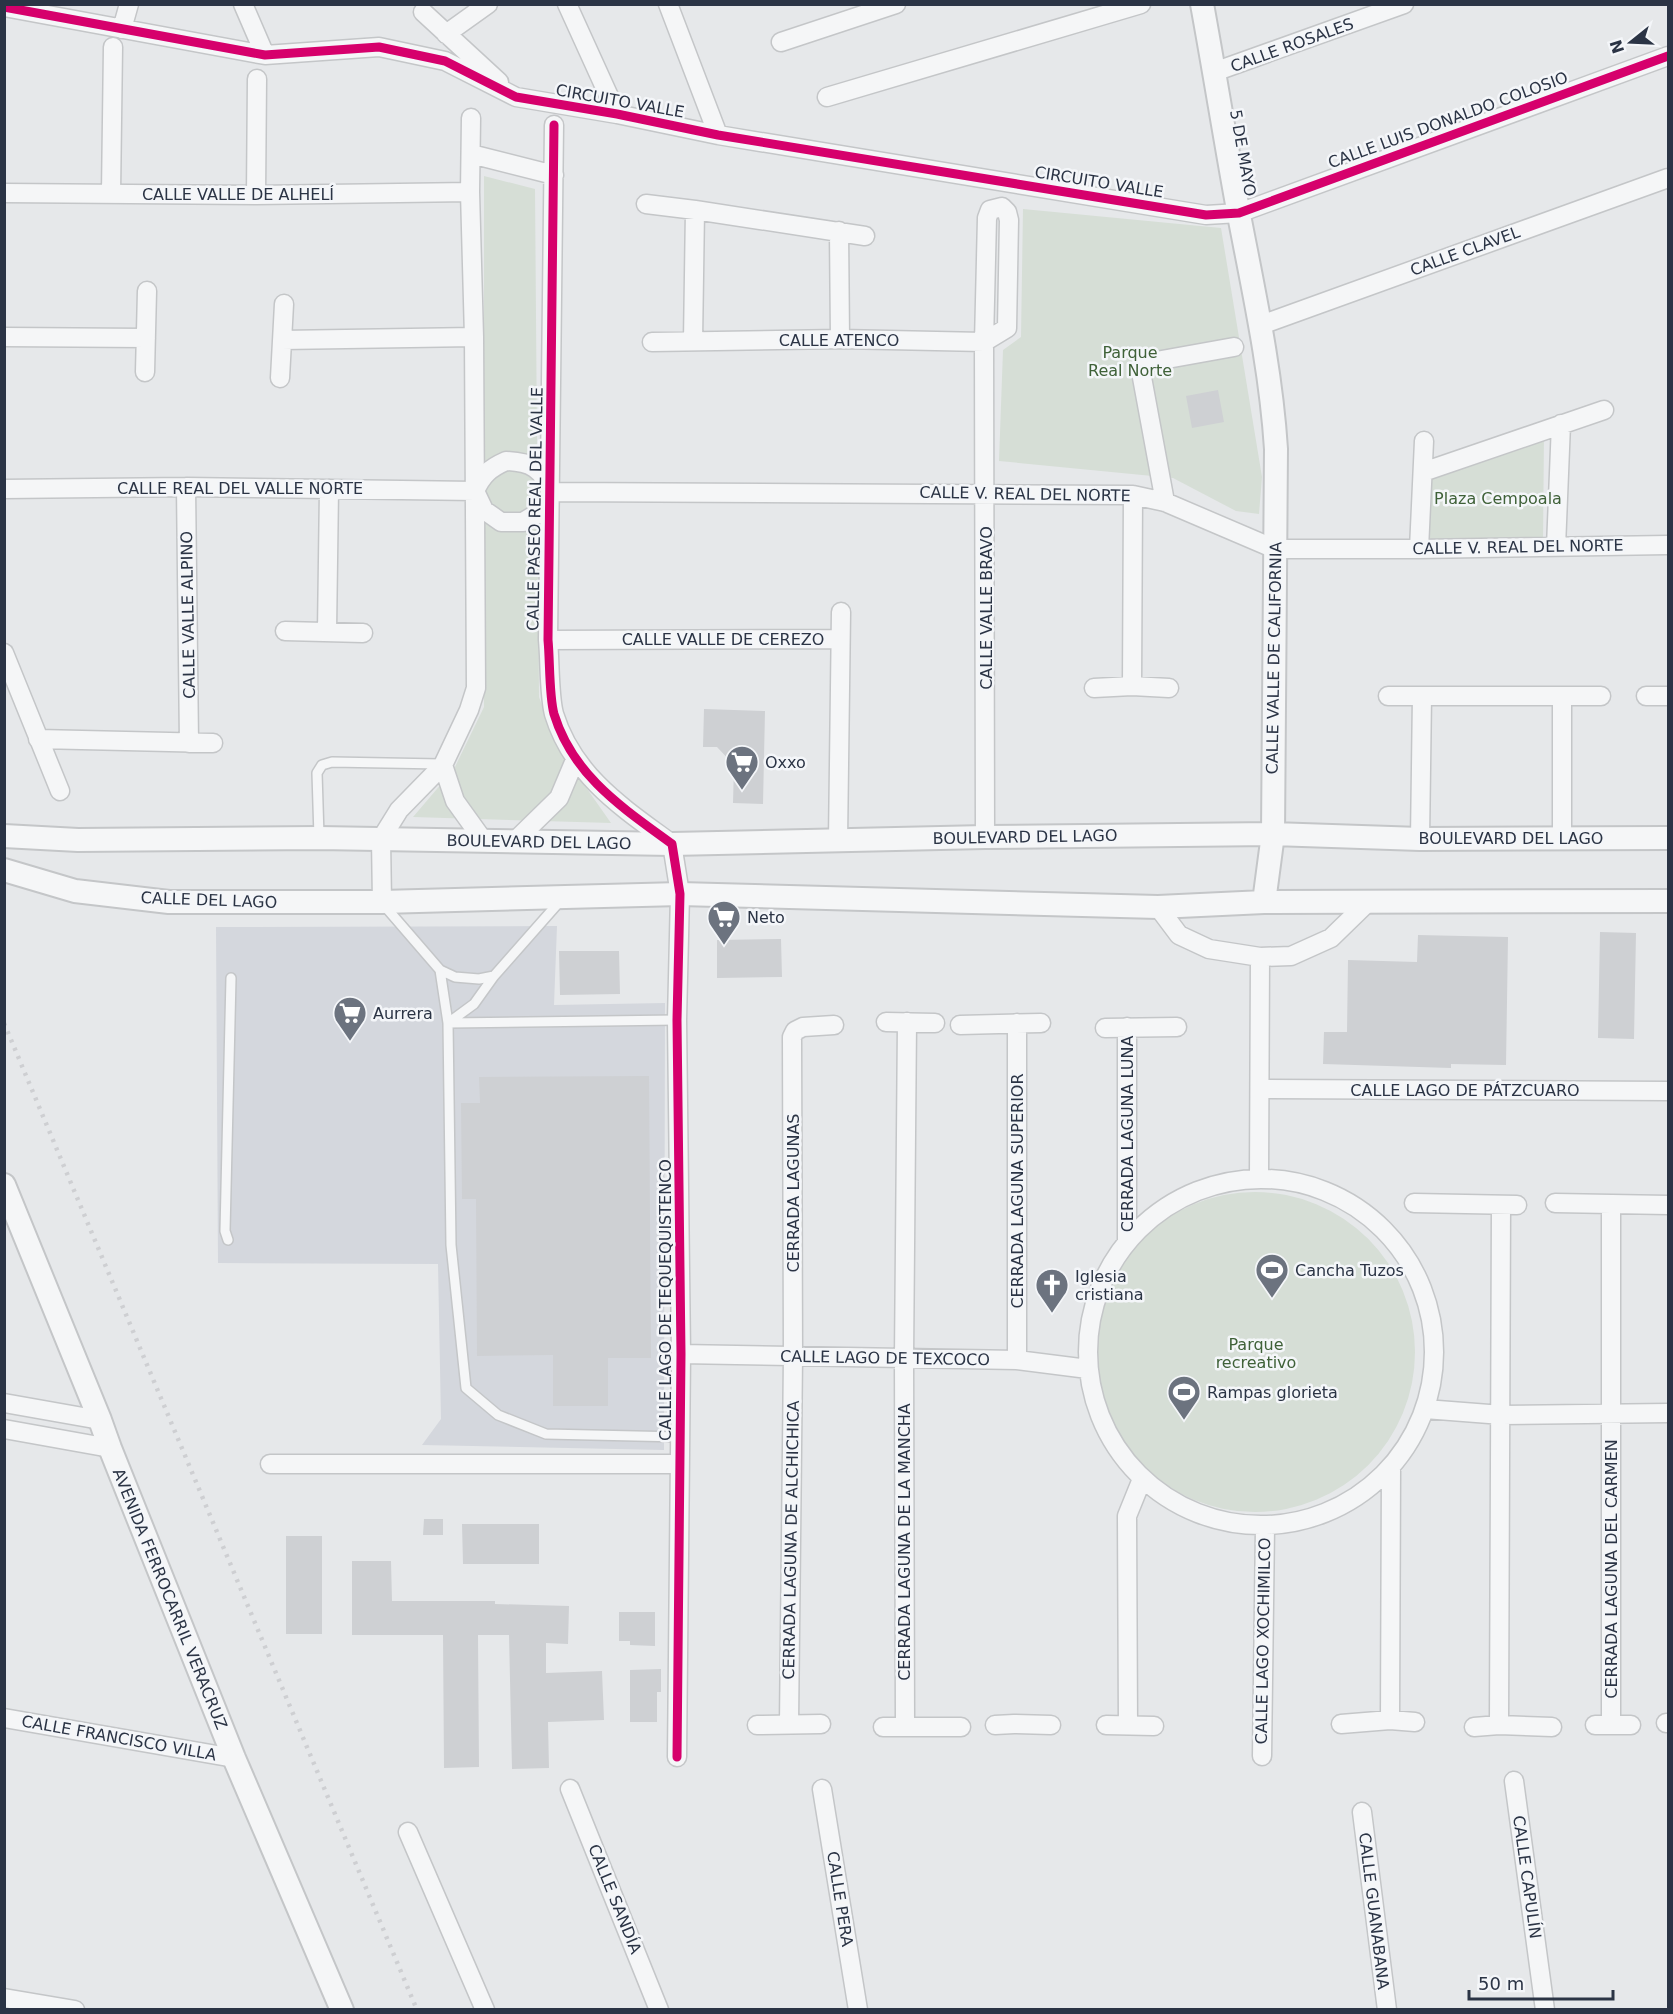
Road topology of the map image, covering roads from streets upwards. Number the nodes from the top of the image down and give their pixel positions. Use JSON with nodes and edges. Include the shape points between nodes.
{"nodes":[{"id":1,"x":129,"y":4,"type":"edge"},
{"id":2,"x":243,"y":4,"type":"edge"},
{"id":3,"x":488,"y":4,"type":"edge"},
{"id":4,"x":567,"y":4,"type":"edge"},
{"id":5,"x":668,"y":4,"type":"edge"},
{"id":6,"x":896,"y":4,"type":"edge"},
{"id":7,"x":1141,"y":4,"type":"edge"},
{"id":8,"x":1202,"y":4,"type":"edge"},
{"id":9,"x":1404,"y":4,"type":"edge"},
{"id":10,"x":10,"y":7,"type":"edge"},
{"id":11,"x":421,"y":8,"type":"edge"},
{"id":12,"x":122,"y":30,"type":"junction"},
{"id":13,"x":446,"y":34,"type":"junction"},
{"id":14,"x":781,"y":42,"type":"dead end"},
{"id":15,"x":113,"y":47,"type":"dead end"},
{"id":16,"x":265,"y":55,"type":"junction"},
{"id":17,"x":1668,"y":56,"type":"edge"},
{"id":18,"x":445,"y":61,"type":"junction"},
{"id":19,"x":1214,"y":72,"type":"junction"},
{"id":20,"x":257,"y":79,"type":"dead end"},
{"id":21,"x":516,"y":97,"type":"junction"},
{"id":22,"x":827,"y":97,"type":"dead end"},
{"id":23,"x":617,"y":114,"type":"junction"},
{"id":24,"x":471,"y":118,"type":"dead end"},
{"id":25,"x":554,"y":125,"type":"dead end"},
{"id":26,"x":718,"y":135,"type":"junction"},
{"id":27,"x":471,"y":154,"type":"junction"},
{"id":28,"x":554,"y":175,"type":"junction"},
{"id":29,"x":1668,"y":178,"type":"edge"},
{"id":30,"x":471,"y":192,"type":"junction"},
{"id":31,"x":4,"y":193,"type":"edge"},
{"id":32,"x":111,"y":193,"type":"junction"},
{"id":33,"x":256,"y":195,"type":"junction"},
{"id":34,"x":646,"y":204,"type":"dead end"},
{"id":35,"x":695,"y":210,"type":"junction"},
{"id":36,"x":1239,"y":213,"type":"junction"},
{"id":37,"x":839,"y":231,"type":"junction"},
{"id":38,"x":865,"y":236,"type":"dead end"},
{"id":39,"x":147,"y":291,"type":"dead end"},
{"id":40,"x":284,"y":304,"type":"dead end"},
{"id":41,"x":1261,"y":325,"type":"junction"},
{"id":42,"x":4,"y":337,"type":"edge"},
{"id":43,"x":474,"y":337,"type":"junction"},
{"id":44,"x":146,"y":338,"type":"junction"},
{"id":45,"x":840,"y":339,"type":"junction"},
{"id":46,"x":282,"y":340,"type":"junction"},
{"id":47,"x":693,"y":341,"type":"junction"},
{"id":48,"x":652,"y":342,"type":"dead end"},
{"id":49,"x":984,"y":342,"type":"junction"},
{"id":50,"x":1234,"y":347,"type":"dead end"},
{"id":51,"x":145,"y":372,"type":"dead end"},
{"id":52,"x":280,"y":378,"type":"dead end"},
{"id":53,"x":1604,"y":410,"type":"dead end"},
{"id":54,"x":1274,"y":414,"type":"joint"},
{"id":55,"x":1561,"y":424,"type":"junction"},
{"id":56,"x":1424,"y":441,"type":"dead end"},
{"id":57,"x":1423,"y":472,"type":"junction"},
{"id":58,"x":186,"y":487,"type":"junction"},
{"id":59,"x":4,"y":489,"type":"edge"},
{"id":60,"x":329,"y":489,"type":"junction"},
{"id":61,"x":475,"y":491,"type":"junction"},
{"id":62,"x":551,"y":492,"type":"junction"},
{"id":63,"x":986,"y":493,"type":"junction"},
{"id":64,"x":1133,"y":495,"type":"junction"},
{"id":65,"x":1165,"y":502,"type":"junction"},
{"id":66,"x":1668,"y":545,"type":"edge"},
{"id":67,"x":1556,"y":547,"type":"junction"},
{"id":68,"x":1275,"y":549,"type":"junction"},
{"id":69,"x":1419,"y":549,"type":"junction"},
{"id":70,"x":841,"y":612,"type":"dead end"},
{"id":71,"x":285,"y":631,"type":"dead end"},
{"id":72,"x":327,"y":632,"type":"junction"},
{"id":73,"x":363,"y":633,"type":"dead end"},
{"id":74,"x":840,"y":639,"type":"junction"},
{"id":75,"x":548,"y":640,"type":"junction"},
{"id":76,"x":4,"y":653,"type":"edge"},
{"id":77,"x":1132,"y":686,"type":"junction"},
{"id":78,"x":1094,"y":688,"type":"dead end"},
{"id":79,"x":1169,"y":688,"type":"dead end"},
{"id":80,"x":1388,"y":696,"type":"dead end"},
{"id":81,"x":1422,"y":696,"type":"junction"},
{"id":82,"x":1562,"y":696,"type":"junction"},
{"id":83,"x":1601,"y":696,"type":"dead end"},
{"id":84,"x":1646,"y":696,"type":"dead end"},
{"id":85,"x":1668,"y":696,"type":"edge"},
{"id":86,"x":38,"y":739,"type":"junction"},
{"id":87,"x":189,"y":743,"type":"junction"},
{"id":88,"x":213,"y":743,"type":"dead end"},
{"id":89,"x":575,"y":760,"type":"junction"},
{"id":90,"x":443,"y":765,"type":"junction"},
{"id":91,"x":60,"y":791,"type":"dead end"},
{"id":92,"x":1273,"y":834,"type":"junction"},
{"id":93,"x":4,"y":836,"type":"edge"},
{"id":94,"x":985,"y":837,"type":"junction"},
{"id":95,"x":1562,"y":837,"type":"junction"},
{"id":96,"x":1668,"y":838,"type":"edge"},
{"id":97,"x":381,"y":839,"type":"junction"},
{"id":98,"x":1420,"y":839,"type":"junction"},
{"id":99,"x":483,"y":840,"type":"junction"},
{"id":100,"x":515,"y":841,"type":"junction"},
{"id":101,"x":838,"y":841,"type":"junction"},
{"id":102,"x":672,"y":844,"type":"junction"},
{"id":103,"x":4,"y":870,"type":"edge"},
{"id":104,"x":680,"y":894,"type":"junction"},
{"id":105,"x":1668,"y":901,"type":"edge"},
{"id":106,"x":382,"y":902,"type":"junction"},
{"id":107,"x":1264,"y":902,"type":"junction"},
{"id":108,"x":1367,"y":903,"type":"junction"},
{"id":109,"x":1158,"y":906,"type":"junction"},
{"id":110,"x":1260,"y":957,"type":"junction"},
{"id":111,"x":886,"y":1022,"type":"dead end"},
{"id":112,"x":907,"y":1022,"type":"junction"},
{"id":113,"x":935,"y":1023,"type":"dead end"},
{"id":114,"x":1017,"y":1023,"type":"junction"},
{"id":115,"x":1041,"y":1023,"type":"dead end"},
{"id":116,"x":834,"y":1025,"type":"dead end"},
{"id":117,"x":960,"y":1025,"type":"dead end"},
{"id":118,"x":1127,"y":1027,"type":"junction"},
{"id":119,"x":1177,"y":1027,"type":"dead end"},
{"id":120,"x":1105,"y":1028,"type":"dead end"},
{"id":121,"x":1261,"y":1089,"type":"junction"},
{"id":122,"x":1668,"y":1091,"type":"edge"},
{"id":123,"x":1259,"y":1177,"type":"junction"},
{"id":124,"x":4,"y":1185,"type":"edge"},
{"id":125,"x":1414,"y":1203,"type":"dead end"},
{"id":126,"x":1555,"y":1203,"type":"dead end"},
{"id":127,"x":1611,"y":1204,"type":"junction"},
{"id":128,"x":1668,"y":1204,"type":"edge"},
{"id":129,"x":1127,"y":1241,"type":"junction"},
{"id":130,"x":681,"y":1354,"type":"junction"},
{"id":131,"x":793,"y":1356,"type":"junction"},
{"id":132,"x":904,"y":1358,"type":"junction"},
{"id":133,"x":1017,"y":1360,"type":"junction"},
{"id":134,"x":1088,"y":1369,"type":"junction"},
{"id":135,"x":4,"y":1403,"type":"edge"},
{"id":136,"x":1425,"y":1409,"type":"junction"},
{"id":137,"x":1611,"y":1413,"type":"junction"},
{"id":138,"x":1668,"y":1413,"type":"edge"},
{"id":139,"x":1502,"y":1415,"type":"junction"},
{"id":140,"x":100,"y":1420,"type":"junction"},
{"id":141,"x":4,"y":1429,"type":"edge"},
{"id":142,"x":110,"y":1448,"type":"junction"},
{"id":143,"x":270,"y":1464,"type":"dead end"},
{"id":144,"x":680,"y":1464,"type":"junction"},
{"id":145,"x":1390,"y":1468,"type":"junction"},
{"id":146,"x":1142,"y":1479,"type":"junction"},
{"id":147,"x":1264,"y":1527,"type":"junction"},
{"id":148,"x":4,"y":1718,"type":"edge"},
{"id":149,"x":1390,"y":1720,"type":"junction"},
{"id":150,"x":1415,"y":1722,"type":"dead end"},
{"id":151,"x":789,"y":1724,"type":"junction"},
{"id":152,"x":821,"y":1724,"type":"dead end"},
{"id":153,"x":1341,"y":1724,"type":"dead end"},
{"id":154,"x":757,"y":1725,"type":"dead end"},
{"id":155,"x":995,"y":1725,"type":"dead end"},
{"id":156,"x":1051,"y":1725,"type":"dead end"},
{"id":157,"x":1106,"y":1725,"type":"dead end"},
{"id":158,"x":1128,"y":1725,"type":"junction"},
{"id":159,"x":1499,"y":1725,"type":"junction"},
{"id":160,"x":1631,"y":1725,"type":"dead end"},
{"id":161,"x":905,"y":1726,"type":"junction"},
{"id":162,"x":961,"y":1726,"type":"dead end"},
{"id":163,"x":1154,"y":1726,"type":"dead end"},
{"id":164,"x":883,"y":1727,"type":"dead end"},
{"id":165,"x":1474,"y":1727,"type":"dead end"},
{"id":166,"x":1552,"y":1727,"type":"dead end"},
{"id":167,"x":1262,"y":1756,"type":"dead end"},
{"id":168,"x":677,"y":1757,"type":"dead end"},
{"id":169,"x":234,"y":1758,"type":"junction"},
{"id":170,"x":1514,"y":1781,"type":"dead end"},
{"id":171,"x":822,"y":1789,"type":"dead end"},
{"id":172,"x":570,"y":1790,"type":"dead end"},
{"id":173,"x":1362,"y":1812,"type":"dead end"},
{"id":174,"x":408,"y":1832,"type":"dead end"},
{"id":175,"x":4,"y":1998,"type":"edge"},
{"id":176,"x":75,"y":2010,"type":"edge"},
{"id":177,"x":342,"y":2010,"type":"edge"},
{"id":178,"x":485,"y":2010,"type":"edge"},
{"id":179,"x":659,"y":2010,"type":"edge"},
{"id":180,"x":858,"y":2010,"type":"edge"},
{"id":181,"x":1387,"y":2010,"type":"edge"},
{"id":182,"x":1545,"y":2010,"type":"edge"}],
"edges":[{"from":1,"to":12,"type":"street"},
{"from":2,"to":16,"type":"street"},
{"from":3,"to":13,"type":"street"},
{"from":4,"to":23,"type":"street"},
{"from":5,"to":26,"type":"street"},
{"from":6,"to":14,"type":"street"},
{"from":7,"to":22,"type":"street"},
{"from":8,"to":19,"type":"street","name":"5 DE MAYO"},
{"from":9,"to":19,"type":"street","name":"CALLE ROSALES"},
{"from":10,"to":12,"type":"street","name":"CIRCUITO VALLE"},
{"from":11,"to":13,"type":"street"},
{"from":11,"to":18,"type":"street"},
{"from":12,"to":16,"type":"street","name":"CIRCUITO VALLE"},
{"from":13,"to":21,"type":"street"},
{"from":15,"to":32,"type":"street"},
{"from":16,"to":18,"type":"street","name":"CIRCUITO VALLE","via":[[379,47]]},
{"from":17,"to":36,"type":"street","name":"CALLE LUIS DONALDO COLOSIO"},
{"from":18,"to":21,"type":"street","name":"CIRCUITO VALLE"},
{"from":19,"to":36,"type":"street","name":"5 DE MAYO"},
{"from":20,"to":33,"type":"street"},
{"from":21,"to":23,"type":"street","name":"CIRCUITO VALLE"},
{"from":23,"to":26,"type":"street","name":"CIRCUITO VALLE"},
{"from":24,"to":27,"type":"street"},
{"from":25,"to":28,"type":"street","name":"CALLE PASEO REAL DEL VALLE"},
{"from":26,"to":36,"type":"street","name":"CIRCUITO VALLE","via":[[1206,215]]},
{"from":27,"to":28,"type":"street"},
{"from":27,"to":30,"type":"street"},
{"from":28,"to":62,"type":"street","name":"CALLE PASEO REAL DEL VALLE"},
{"from":29,"to":41,"type":"street","name":"CALLE CLAVEL"},
{"from":30,"to":33,"type":"street","name":"CALLE VALLE DE ALHELÍ"},
{"from":30,"to":43,"type":"street"},
{"from":31,"to":32,"type":"street","name":"CALLE VALLE DE ALHELÍ"},
{"from":32,"to":33,"type":"street","name":"CALLE VALLE DE ALHELÍ"},
{"from":34,"to":35,"type":"street"},
{"from":35,"to":37,"type":"street"},
{"from":35,"to":47,"type":"street"},
{"from":36,"to":41,"type":"street","name":"5 DE MAYO"},
{"from":37,"to":38,"type":"street"},
{"from":37,"to":45,"type":"street"},
{"from":39,"to":44,"type":"street"},
{"from":40,"to":46,"type":"street"},
{"from":41,"to":54,"type":"street","name":"5 DE MAYO"},
{"from":42,"to":44,"type":"street"},
{"from":43,"to":46,"type":"street"},
{"from":43,"to":61,"type":"street"},
{"from":44,"to":51,"type":"street"},
{"from":45,"to":47,"type":"street","name":"CALLE ATENCO"},
{"from":45,"to":49,"type":"street","name":"CALLE ATENCO"},
{"from":46,"to":52,"type":"street"},
{"from":47,"to":48,"type":"street","name":"CALLE ATENCO"},
{"from":49,"to":49,"type":"street","name":"CALLE VALLE BRAVO","via":[[1007,328],[1010,220],[1002,207],[990,210],[987,218]]},
{"from":49,"to":63,"type":"street","name":"CALLE VALLE BRAVO"},
{"from":50,"to":65,"type":"street","via":[[1145,363],[1142,372]]},
{"from":53,"to":55,"type":"street"},
{"from":54,"to":68,"type":"street","name":"CALLE VALLE DE CALIFORNIA"},
{"from":55,"to":57,"type":"street"},
{"from":55,"to":67,"type":"street"},
{"from":56,"to":57,"type":"street"},
{"from":57,"to":69,"type":"street"},
{"from":58,"to":59,"type":"street","name":"CALLE REAL DEL VALLE NORTE"},
{"from":58,"to":60,"type":"street","name":"CALLE REAL DEL VALLE NORTE"},
{"from":58,"to":87,"type":"street","name":"CALLE VALLE ALPINO"},
{"from":60,"to":61,"type":"street","name":"CALLE REAL DEL VALLE NORTE"},
{"from":60,"to":72,"type":"street"},
{"from":61,"to":62,"type":"street","via":[[492,467],[506,461],[535,468],[546,478]]},
{"from":61,"to":62,"type":"street","via":[[484,510],[501,522],[523,522],[532,517],[541,511]]},
{"from":61,"to":90,"type":"street","via":[[476,688]]},
{"from":62,"to":63,"type":"street","name":"CALLE V. REAL DEL NORTE"},
{"from":62,"to":75,"type":"street","name":"CALLE PASEO REAL DEL VALLE"},
{"from":63,"to":64,"type":"street","name":"CALLE V. REAL DEL NORTE"},
{"from":63,"to":94,"type":"street","name":"CALLE VALLE BRAVO"},
{"from":64,"to":65,"type":"street","name":"CALLE V. REAL DEL NORTE"},
{"from":64,"to":77,"type":"street"},
{"from":65,"to":68,"type":"street","name":"CALLE V. REAL DEL NORTE"},
{"from":66,"to":67,"type":"street","name":"CALLE V. REAL DEL NORTE"},
{"from":67,"to":69,"type":"street","name":"CALLE V. REAL DEL NORTE"},
{"from":68,"to":69,"type":"street","name":"CALLE V. REAL DEL NORTE"},
{"from":68,"to":92,"type":"street","name":"CALLE VALLE DE CALIFORNIA"},
{"from":70,"to":74,"type":"street"},
{"from":71,"to":72,"type":"street"},
{"from":72,"to":73,"type":"street"},
{"from":74,"to":75,"type":"street","name":"CALLE VALLE DE CEREZO"},
{"from":74,"to":101,"type":"street","name":"CALLE VALLE DE CEREZO"},
{"from":75,"to":89,"type":"street","name":"CALLE PASEO REAL DEL VALLE","via":[[554,713]]},
{"from":76,"to":86,"type":"street"},
{"from":77,"to":78,"type":"street"},
{"from":77,"to":79,"type":"street"},
{"from":80,"to":81,"type":"street"},
{"from":81,"to":82,"type":"street"},
{"from":81,"to":98,"type":"street"},
{"from":82,"to":83,"type":"street"},
{"from":82,"to":95,"type":"street"},
{"from":84,"to":85,"type":"street"},
{"from":86,"to":87,"type":"street"},
{"from":86,"to":91,"type":"street"},
{"from":87,"to":88,"type":"street"},
{"from":89,"to":100,"type":"street","via":[[559,798]]},
{"from":89,"to":102,"type":"street","name":"CALLE PASEO REAL DEL VALLE","via":[[610,798]]},
{"from":90,"to":97,"type":"street","via":[[399,810]]},
{"from":90,"to":99,"type":"street","via":[[455,801]]},
{"from":92,"to":94,"type":"street","name":"BOULEVARD DEL LAGO"},
{"from":92,"to":98,"type":"street","name":"BOULEVARD DEL LAGO"},
{"from":92,"to":107,"type":"street","name":"CALLE VALLE DE CALIFORNIA"},
{"from":93,"to":97,"type":"street","via":[[78,840]]},
{"from":94,"to":101,"type":"street","name":"BOULEVARD DEL LAGO"},
{"from":95,"to":96,"type":"street","name":"BOULEVARD DEL LAGO"},
{"from":95,"to":98,"type":"street","name":"BOULEVARD DEL LAGO"},
{"from":97,"to":99,"type":"street","name":"BOULEVARD DEL LAGO"},
{"from":97,"to":106,"type":"street"},
{"from":99,"to":100,"type":"street","name":"BOULEVARD DEL LAGO"},
{"from":100,"to":102,"type":"street","name":"BOULEVARD DEL LAGO"},
{"from":101,"to":102,"type":"street","name":"BOULEVARD DEL LAGO"},
{"from":102,"to":104,"type":"street","name":"CALLE LAGO DE TEQUEQUISTENCO"},
{"from":103,"to":106,"type":"street","name":"CALLE DEL LAGO","via":[[75,891],[169,902]]},
{"from":104,"to":106,"type":"street"},
{"from":104,"to":109,"type":"street"},
{"from":104,"to":130,"type":"street","name":"CALLE LAGO DE TEQUEQUISTENCO","via":[[677,1020]]},
{"from":105,"to":108,"type":"street"},
{"from":107,"to":108,"type":"street"},
{"from":107,"to":109,"type":"street"},
{"from":108,"to":110,"type":"street","via":[[1331,938],[1292,956]]},
{"from":109,"to":110,"type":"street","via":[[1179,935],[1209,949]]},
{"from":110,"to":121,"type":"street"},
{"from":111,"to":112,"type":"street"},
{"from":112,"to":113,"type":"street"},
{"from":112,"to":132,"type":"street","name":"CERRADA LAGUNA DE LA MANCHA"},
{"from":114,"to":115,"type":"street"},
{"from":114,"to":117,"type":"street"},
{"from":114,"to":133,"type":"street","name":"CERRADA LAGUNA SUPERIOR"},
{"from":116,"to":131,"type":"street","name":"CERRADA LAGUNAS","via":[[803,1027],[795,1030],[792,1037]]},
{"from":118,"to":119,"type":"street","name":"CERRADA LAGUNA LUNA"},
{"from":118,"to":120,"type":"street","name":"CERRADA LAGUNA LUNA"},
{"from":118,"to":129,"type":"street","name":"CERRADA LAGUNA LUNA"},
{"from":121,"to":122,"type":"street","name":"CALLE LAGO DE PÁTZCUARO"},
{"from":121,"to":123,"type":"street"},
{"from":123,"to":129,"type":"street","via":[[1218,1182],[1180,1197]]},
{"from":123,"to":136,"type":"street","via":[[1300,1182],[1340,1197],[1374,1220],[1402,1250],[1422,1287],[1432,1327],[1434,1369]]},
{"from":124,"to":140,"type":"street","name":"AVENIDA FERROCARRIL VERACRUZ"},
{"from":125,"to":139,"type":"street","via":[[1509,1205]]},
{"from":126,"to":127,"type":"street"},
{"from":127,"to":128,"type":"street"},
{"from":127,"to":137,"type":"street","name":"CERRADA LAGUNA DEL CARMEN"},
{"from":129,"to":134,"type":"street","via":[[1099,1287],[1088,1328]]},
{"from":130,"to":131,"type":"street","name":"CALLE LAGO DE TEXCOCO"},
{"from":130,"to":144,"type":"street","name":"CALLE LAGO DE TEQUEQUISTENCO"},
{"from":131,"to":132,"type":"street","name":"CALLE LAGO DE TEXCOCO"},
{"from":131,"to":151,"type":"street","name":"CERRADA LAGUNA DE ALCHICHICA"},
{"from":132,"to":133,"type":"street","name":"CALLE LAGO DE TEXCOCO"},
{"from":132,"to":161,"type":"street","name":"CERRADA LAGUNA DE LA MANCHA"},
{"from":133,"to":134,"type":"street","name":"CALLE LAGO DE TEXCOCO"},
{"from":134,"to":146,"type":"street","via":[[1097,1410],[1110,1438]]},
{"from":135,"to":140,"type":"street"},
{"from":136,"to":139,"type":"street"},
{"from":136,"to":145,"type":"street","via":[[1411,1440]]},
{"from":137,"to":138,"type":"street"},
{"from":137,"to":139,"type":"street"},
{"from":137,"to":160,"type":"street","name":"CERRADA LAGUNA DEL CARMEN","via":[[1603,1725]]},
{"from":139,"to":159,"type":"street"},
{"from":140,"to":142,"type":"street","name":"AVENIDA FERROCARRIL VERACRUZ"},
{"from":141,"to":142,"type":"street"},
{"from":142,"to":169,"type":"street","name":"AVENIDA FERROCARRIL VERACRUZ"},
{"from":143,"to":144,"type":"street"},
{"from":144,"to":168,"type":"street","name":"CALLE LAGO DE TEQUEQUISTENCO"},
{"from":145,"to":147,"type":"street","via":[[1354,1499],[1311,1519]]},
{"from":145,"to":149,"type":"street"},
{"from":146,"to":147,"type":"street","via":[[1178,1506],[1220,1521]]},
{"from":146,"to":158,"type":"street","via":[[1127,1516]]},
{"from":147,"to":167,"type":"street","name":"CALLE LAGO XOCHIMILCO"},
{"from":148,"to":169,"type":"street","name":"CALLE FRANCISCO VILLA"},
{"from":149,"to":150,"type":"street"},
{"from":149,"to":153,"type":"street"},
{"from":151,"to":152,"type":"street"},
{"from":151,"to":154,"type":"street"},
{"from":155,"to":156,"type":"street"},
{"from":157,"to":158,"type":"street"},
{"from":158,"to":163,"type":"street"},
{"from":159,"to":165,"type":"street"},
{"from":159,"to":166,"type":"street"},
{"from":161,"to":162,"type":"street"},
{"from":161,"to":164,"type":"street"},
{"from":169,"to":177,"type":"street","name":"AVENIDA FERROCARRIL VERACRUZ"},
{"from":170,"to":182,"type":"street","name":"CALLE CAPULÍN"},
{"from":171,"to":180,"type":"street","name":"CALLE PERA"},
{"from":172,"to":179,"type":"street","name":"CALLE SANDÍA"},
{"from":173,"to":181,"type":"street","name":"CALLE GUANABANA"},
{"from":174,"to":178,"type":"street"},
{"from":175,"to":176,"type":"street"}]}
